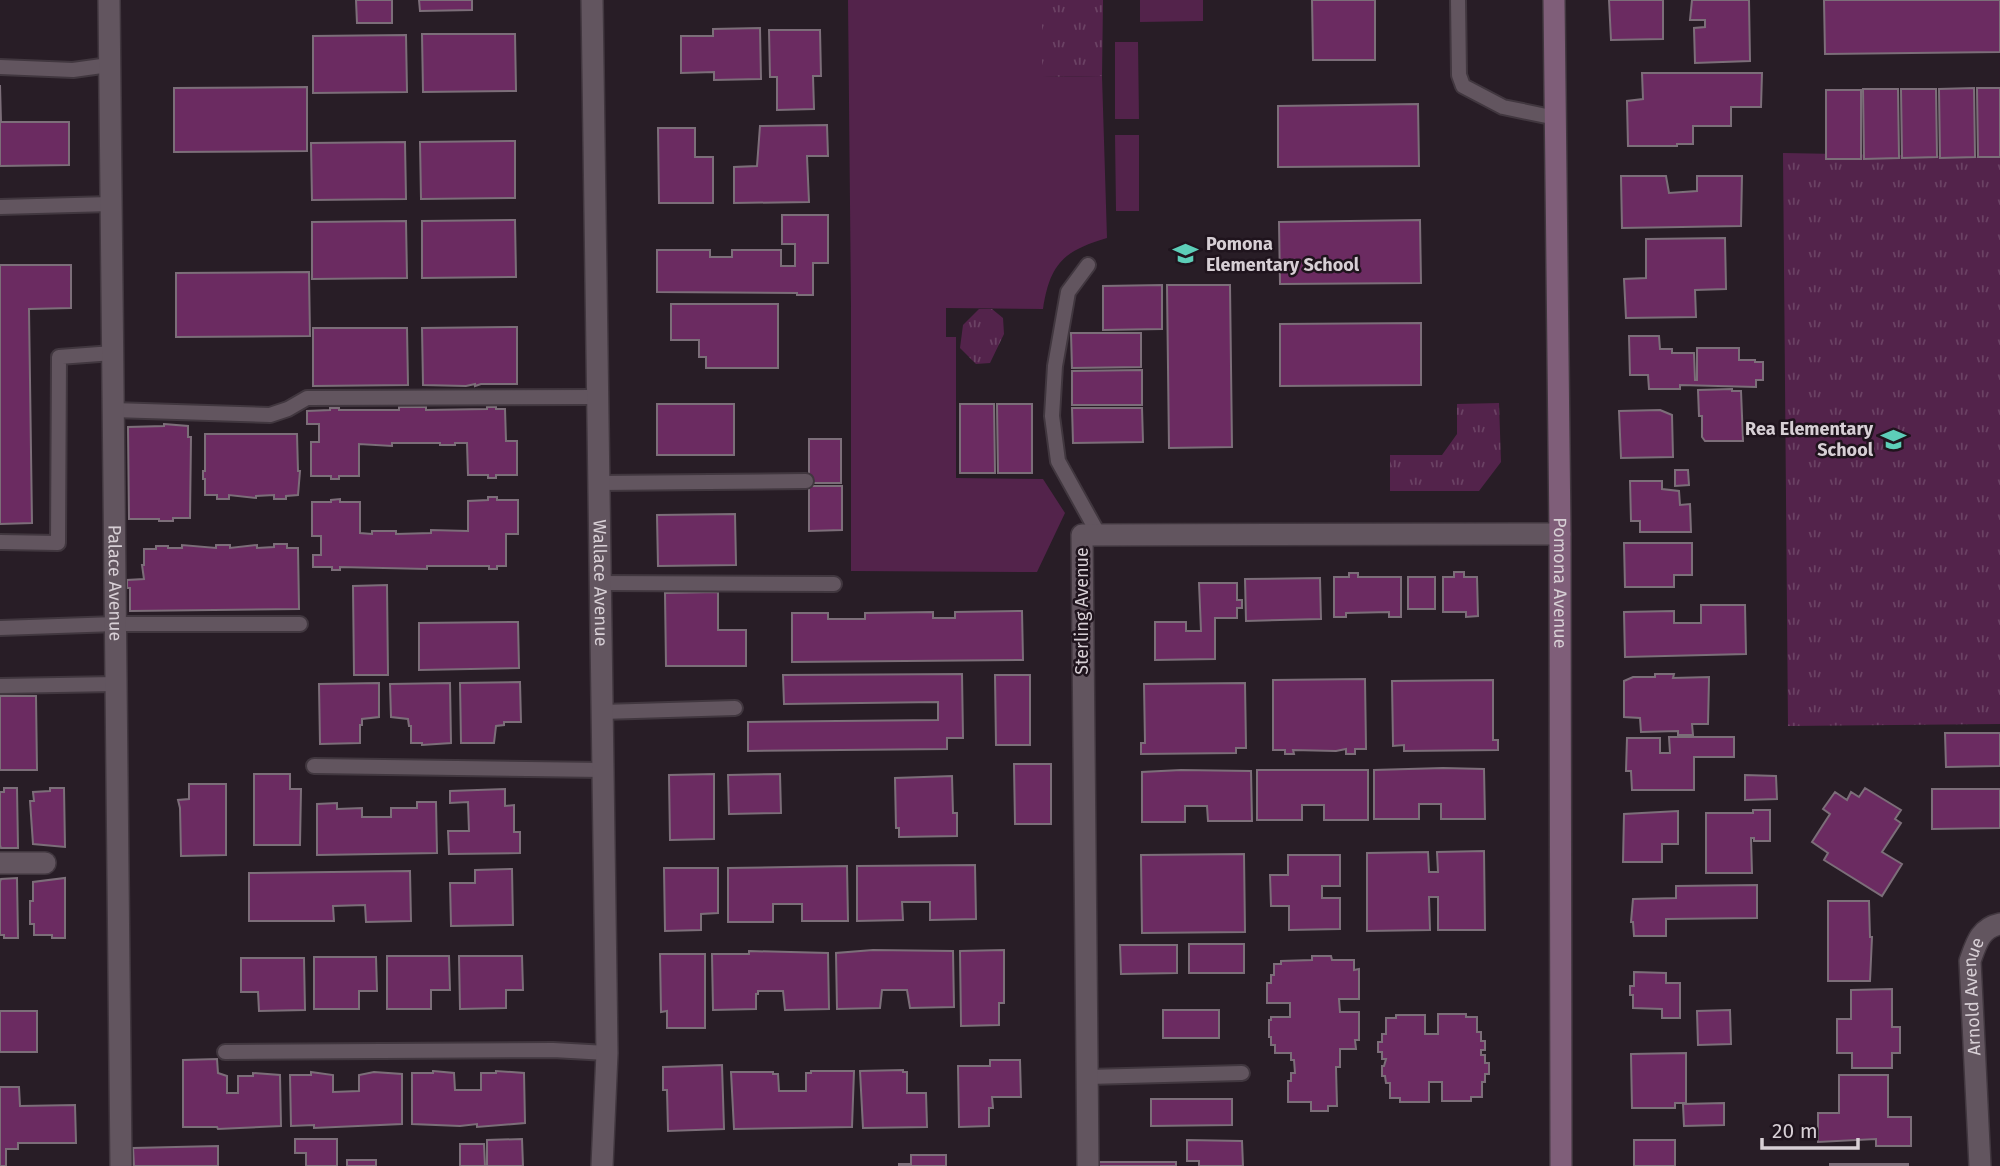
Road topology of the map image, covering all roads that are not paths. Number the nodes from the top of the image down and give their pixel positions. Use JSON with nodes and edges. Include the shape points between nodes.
{"nodes":[{"id":1,"x":109,"y":0,"type":"edge"},
{"id":2,"x":592,"y":0,"type":"edge"},
{"id":3,"x":1458,"y":0,"type":"edge"},
{"id":4,"x":1554,"y":0,"type":"edge"},
{"id":5,"x":109,"y":65,"type":"junction"},
{"id":6,"x":0,"y":67,"type":"edge"},
{"id":7,"x":1556,"y":118,"type":"junction"},
{"id":8,"x":111,"y":204,"type":"junction"},
{"id":9,"x":0,"y":207,"type":"edge"},
{"id":10,"x":1088,"y":265,"type":"dead end"},
{"id":11,"x":113,"y":353,"type":"junction"},
{"id":12,"x":597,"y":397,"type":"junction"},
{"id":13,"x":113,"y":411,"type":"junction"},
{"id":14,"x":806,"y":481,"type":"dead end"},
{"id":15,"x":599,"y":483,"type":"junction"},
{"id":16,"x":1560,"y":534,"type":"junction"},
{"id":17,"x":1099,"y":535,"type":"junction"},
{"id":18,"x":0,"y":542,"type":"edge"},
{"id":19,"x":600,"y":583,"type":"junction"},
{"id":20,"x":834,"y":584,"type":"dead end"},
{"id":21,"x":116,"y":624,"type":"junction"},
{"id":22,"x":300,"y":624,"type":"dead end"},
{"id":23,"x":0,"y":628,"type":"edge"},
{"id":24,"x":116,"y":684,"type":"junction"},
{"id":25,"x":0,"y":686,"type":"edge"},
{"id":26,"x":735,"y":708,"type":"dead end"},
{"id":27,"x":602,"y":712,"type":"junction"},
{"id":28,"x":314,"y":766,"type":"dead end"},
{"id":29,"x":603,"y":770,"type":"junction"},
{"id":30,"x":0,"y":863,"type":"edge"},
{"id":31,"x":45,"y":863,"type":"dead end"},
{"id":32,"x":2000,"y":924,"type":"edge"},
{"id":33,"x":225,"y":1052,"type":"dead end"},
{"id":34,"x":607,"y":1053,"type":"junction"},
{"id":35,"x":1242,"y":1073,"type":"dead end"},
{"id":36,"x":1087,"y":1077,"type":"junction"},
{"id":37,"x":121,"y":1166,"type":"edge"},
{"id":38,"x":602,"y":1166,"type":"edge"},
{"id":39,"x":1088,"y":1166,"type":"edge"},
{"id":40,"x":1561,"y":1166,"type":"edge"},
{"id":41,"x":1980,"y":1166,"type":"edge"}],
"edges":[{"from":1,"to":5,"type":"street","name":"Palace Avenue"},
{"from":2,"to":12,"type":"street","name":"Wallace Avenue"},
{"from":3,"to":7,"type":"lane","via":[[1463,86],[1503,107]]},
{"from":4,"to":7,"type":"street","name":"Pomona Avenue"},
{"from":5,"to":6,"type":"lane","via":[[73,70]]},
{"from":5,"to":8,"type":"street","name":"Palace Avenue"},
{"from":7,"to":16,"type":"street","name":"Pomona Avenue"},
{"from":8,"to":9,"type":"lane"},
{"from":8,"to":11,"type":"street","name":"Palace Avenue"},
{"from":10,"to":17,"type":"lane","via":[[1068,292],[1052,416],[1058,461]]},
{"from":11,"to":13,"type":"street","name":"Palace Avenue"},
{"from":11,"to":18,"type":"lane","via":[[59,358],[58,543]]},
{"from":12,"to":13,"type":"lane","via":[[307,398],[270,415]]},
{"from":12,"to":15,"type":"street","name":"Wallace Avenue"},
{"from":13,"to":21,"type":"street","name":"Palace Avenue"},
{"from":14,"to":15,"type":"lane"},
{"from":15,"to":19,"type":"street","name":"Wallace Avenue"},
{"from":16,"to":17,"type":"street","name":"Sterling Avenue"},
{"from":16,"to":40,"type":"street","name":"Pomona Avenue"},
{"from":17,"to":36,"type":"street","name":"Sterling Avenue","via":[[1082,535]]},
{"from":19,"to":20,"type":"lane"},
{"from":19,"to":27,"type":"street","name":"Wallace Avenue"},
{"from":21,"to":22,"type":"lane"},
{"from":21,"to":23,"type":"lane"},
{"from":21,"to":24,"type":"street","name":"Palace Avenue"},
{"from":24,"to":25,"type":"lane"},
{"from":24,"to":37,"type":"street","name":"Palace Avenue"},
{"from":26,"to":27,"type":"lane"},
{"from":27,"to":29,"type":"street","name":"Wallace Avenue"},
{"from":28,"to":29,"type":"lane"},
{"from":29,"to":34,"type":"street","name":"Wallace Avenue"},
{"from":30,"to":31,"type":"street"},
{"from":32,"to":41,"type":"street","name":"Arnold Avenue","via":[[1977,939],[1970,961]]},
{"from":33,"to":34,"type":"lane"},
{"from":34,"to":38,"type":"street","name":"Wallace Avenue"},
{"from":35,"to":36,"type":"lane"},
{"from":36,"to":39,"type":"street","name":"Sterling Avenue"}]}
